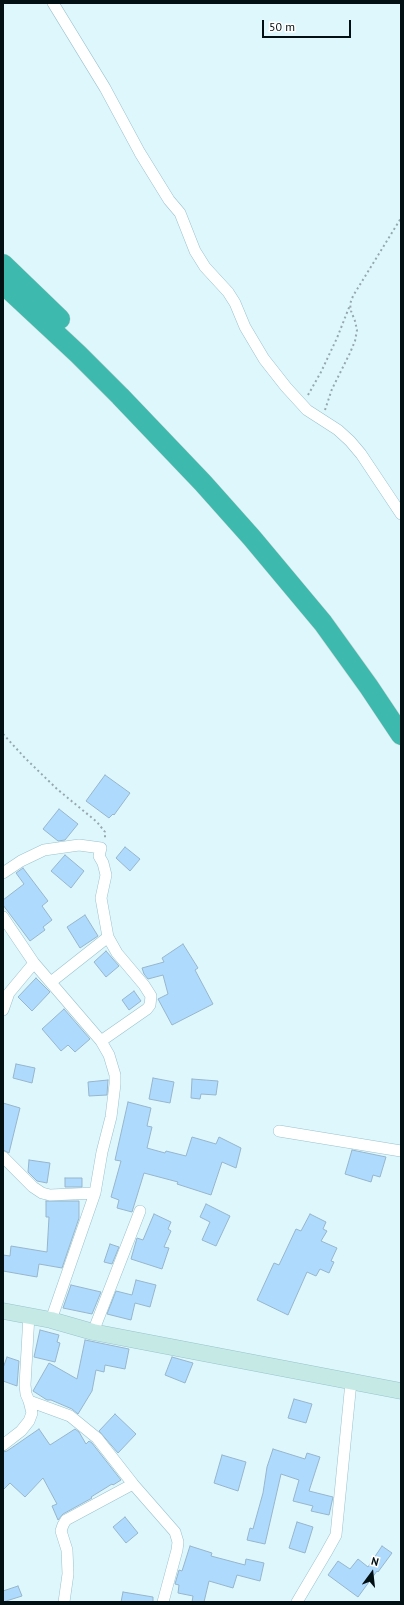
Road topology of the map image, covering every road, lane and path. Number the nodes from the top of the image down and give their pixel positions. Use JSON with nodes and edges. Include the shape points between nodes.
{"nodes":[{"id":1,"x":53,"y":3,"type":"edge"},
{"id":2,"x":401,"y":218,"type":"edge"},
{"id":3,"x":3,"y":264,"type":"edge"},
{"id":4,"x":3,"y":284,"type":"edge"},
{"id":5,"x":350,"y":304,"type":"junction"},
{"id":6,"x":302,"y":404,"type":"junction"},
{"id":7,"x":321,"y":420,"type":"junction"},
{"id":8,"x":401,"y":514,"type":"edge"},
{"id":9,"x":401,"y":712,"type":"edge"},
{"id":10,"x":3,"y":734,"type":"edge"},
{"id":11,"x":401,"y":735,"type":"edge"},
{"id":12,"x":101,"y":848,"type":"junction"},
{"id":13,"x":3,"y":873,"type":"edge"},
{"id":14,"x":3,"y":917,"type":"edge"},
{"id":15,"x":108,"y":937,"type":"junction"},
{"id":16,"x":34,"y":963,"type":"junction"},
{"id":17,"x":51,"y":982,"type":"junction"},
{"id":18,"x":3,"y":1010,"type":"edge"},
{"id":19,"x":101,"y":1041,"type":"junction"},
{"id":20,"x":279,"y":1131,"type":"dead end"},
{"id":21,"x":401,"y":1151,"type":"edge"},
{"id":22,"x":3,"y":1157,"type":"edge"},
{"id":23,"x":95,"y":1194,"type":"junction"},
{"id":24,"x":140,"y":1211,"type":"dead end"},
{"id":25,"x":3,"y":1311,"type":"edge"},
{"id":26,"x":29,"y":1315,"type":"junction"},
{"id":27,"x":3,"y":1318,"type":"edge"},
{"id":28,"x":51,"y":1320,"type":"junction"},
{"id":29,"x":93,"y":1332,"type":"junction"},
{"id":30,"x":351,"y":1382,"type":"junction"},
{"id":31,"x":401,"y":1391,"type":"edge"},
{"id":32,"x":29,"y":1401,"type":"junction"},
{"id":33,"x":3,"y":1445,"type":"edge"},
{"id":34,"x":133,"y":1484,"type":"junction"},
{"id":35,"x":64,"y":1602,"type":"edge"},
{"id":36,"x":163,"y":1602,"type":"edge"},
{"id":37,"x":297,"y":1602,"type":"edge"}],
"edges":[{"from":1,"to":6,"type":"street","via":[[105,88],[140,153],[180,213],[205,267],[228,292],[264,359]]},
{"from":2,"to":5,"type":"path","via":[[356,288]]},
{"from":3,"to":9,"type":"highway","via":[[129,386],[263,529],[354,643]]},
{"from":4,"to":11,"type":"highway","via":[[120,396],[252,538],[323,622]]},
{"from":5,"to":6,"type":"path","via":[[327,359]]},
{"from":5,"to":7,"type":"path","via":[[357,330],[355,341],[332,389]]},
{"from":6,"to":7,"type":"street"},
{"from":7,"to":8,"type":"street","via":[[338,430],[354,445]]},
{"from":10,"to":12,"type":"path","via":[[57,789],[100,825],[106,834]]},
{"from":12,"to":13,"type":"street","via":[[79,845],[44,850]]},
{"from":12,"to":15,"type":"street","via":[[99,856],[104,863],[106,875],[101,898]]},
{"from":14,"to":16,"type":"street"},
{"from":15,"to":17,"type":"street"},
{"from":15,"to":19,"type":"street","via":[[117,953],[144,985],[151,996],[151,1001],[147,1009]]},
{"from":16,"to":17,"type":"street"},
{"from":16,"to":18,"type":"street","via":[[9,993]]},
{"from":17,"to":19,"type":"street"},
{"from":19,"to":23,"type":"street","via":[[109,1056],[115,1084]]},
{"from":20,"to":21,"type":"street"},
{"from":22,"to":23,"type":"street","via":[[42,1193]]},
{"from":23,"to":28,"type":"street"},
{"from":24,"to":29,"type":"street"},
{"from":25,"to":26,"type":"main road"},
{"from":26,"to":27,"type":"street"},
{"from":26,"to":28,"type":"main road"},
{"from":26,"to":32,"type":"street","via":[[25,1385]]},
{"from":28,"to":29,"type":"main road"},
{"from":29,"to":30,"type":"main road"},
{"from":30,"to":31,"type":"main road"},
{"from":30,"to":37,"type":"street","via":[[336,1535]]},
{"from":32,"to":33,"type":"street","via":[[32,1413],[29,1421]]},
{"from":32,"to":34,"type":"street","via":[[70,1416],[88,1430]]},
{"from":34,"to":35,"type":"street","via":[[66,1520],[63,1525],[61,1531],[67,1550],[68,1574]]},
{"from":34,"to":36,"type":"street","via":[[177,1537],[177,1550]]}]}
